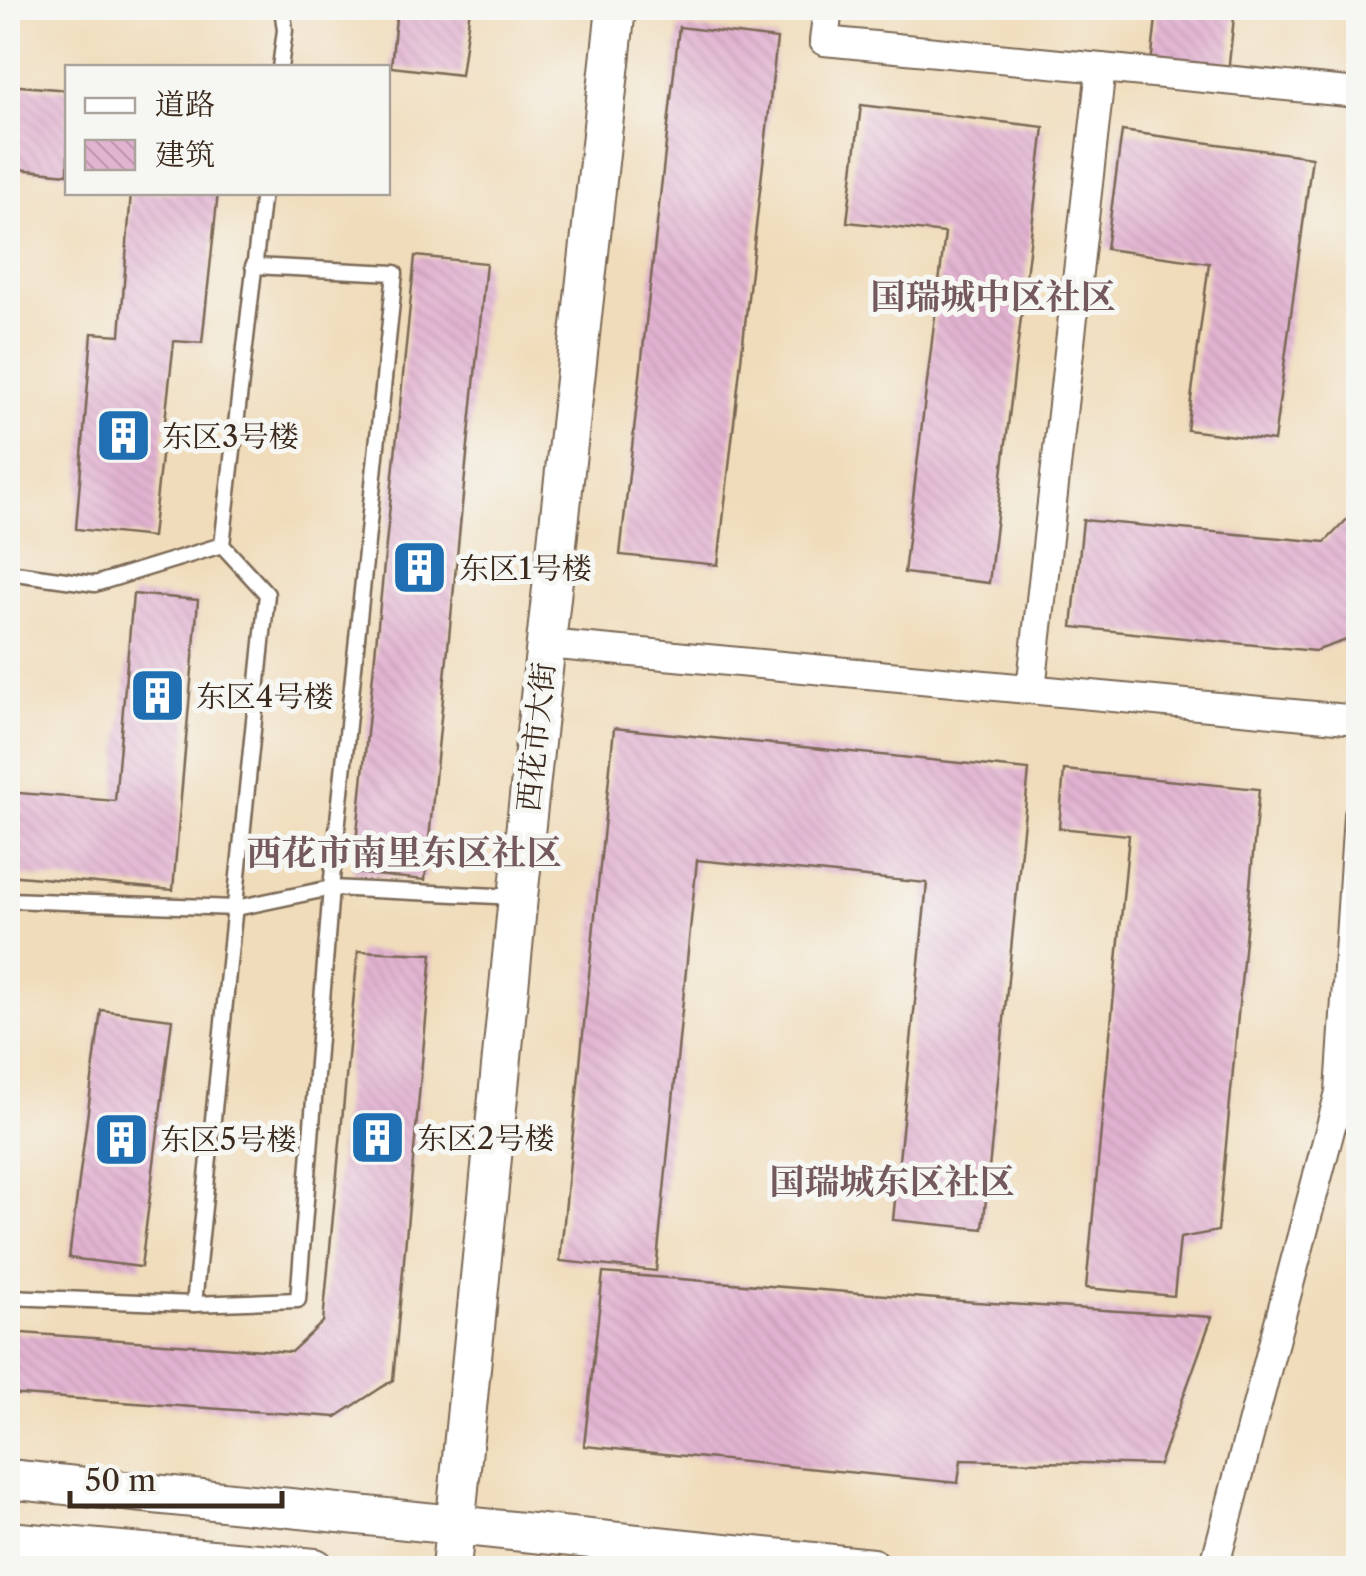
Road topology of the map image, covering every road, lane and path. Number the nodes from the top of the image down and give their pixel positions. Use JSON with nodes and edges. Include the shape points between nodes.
{"nodes":[{"id":1,"x":282,"y":8,"type":"edge"},
{"id":2,"x":616,"y":8,"type":"edge"},
{"id":3,"x":828,"y":8,"type":"edge"},
{"id":4,"x":280,"y":65,"type":"edge"},
{"id":5,"x":1101,"y":68,"type":"junction"},
{"id":6,"x":1358,"y":93,"type":"edge"},
{"id":7,"x":263,"y":195,"type":"edge"},
{"id":8,"x":253,"y":266,"type":"junction"},
{"id":9,"x":222,"y":545,"type":"junction"},
{"id":10,"x":8,"y":572,"type":"edge"},
{"id":11,"x":547,"y":644,"type":"junction"},
{"id":12,"x":1031,"y":689,"type":"junction"},
{"id":13,"x":1358,"y":720,"type":"edge"},
{"id":14,"x":1358,"y":815,"type":"edge"},
{"id":15,"x":330,"y":888,"type":"junction"},
{"id":16,"x":518,"y":897,"type":"junction"},
{"id":17,"x":8,"y":900,"type":"edge"},
{"id":18,"x":236,"y":908,"type":"junction"},
{"id":19,"x":8,"y":1296,"type":"edge"},
{"id":20,"x":194,"y":1304,"type":"junction"},
{"id":21,"x":8,"y":1479,"type":"edge"},
{"id":22,"x":456,"y":1527,"type":"junction"},
{"id":23,"x":8,"y":1541,"type":"edge"},
{"id":24,"x":316,"y":1568,"type":"edge"},
{"id":25,"x":451,"y":1568,"type":"edge"},
{"id":26,"x":872,"y":1568,"type":"edge"},
{"id":27,"x":1214,"y":1568,"type":"edge"}],
"edges":[{"from":1,"to":4,"type":"lane"},
{"from":2,"to":11,"type":"street","name":"西花市大街"},
{"from":3,"to":5,"type":"street","via":[[824,41]]},
{"from":5,"to":6,"type":"street"},
{"from":5,"to":12,"type":"street"},
{"from":7,"to":8,"type":"lane"},
{"from":8,"to":9,"type":"lane"},
{"from":8,"to":15,"type":"lane","via":[[394,273]]},
{"from":9,"to":10,"type":"lane","via":[[94,584]]},
{"from":9,"to":18,"type":"lane","via":[[267,594]]},
{"from":11,"to":12,"type":"street"},
{"from":11,"to":16,"type":"street","name":"西花市大街"},
{"from":12,"to":13,"type":"street"},
{"from":14,"to":27,"type":"street","via":[[1340,1092]]},
{"from":15,"to":16,"type":"lane"},
{"from":15,"to":18,"type":"lane"},
{"from":15,"to":20,"type":"lane","via":[[298,1300]]},
{"from":16,"to":22,"type":"street","name":"西花市大街"},
{"from":17,"to":18,"type":"lane"},
{"from":18,"to":20,"type":"lane"},
{"from":19,"to":20,"type":"lane"},
{"from":21,"to":22,"type":"street"},
{"from":22,"to":25,"type":"street","name":"西花市大街"},
{"from":22,"to":26,"type":"street"},
{"from":23,"to":24,"type":"street"}]}
